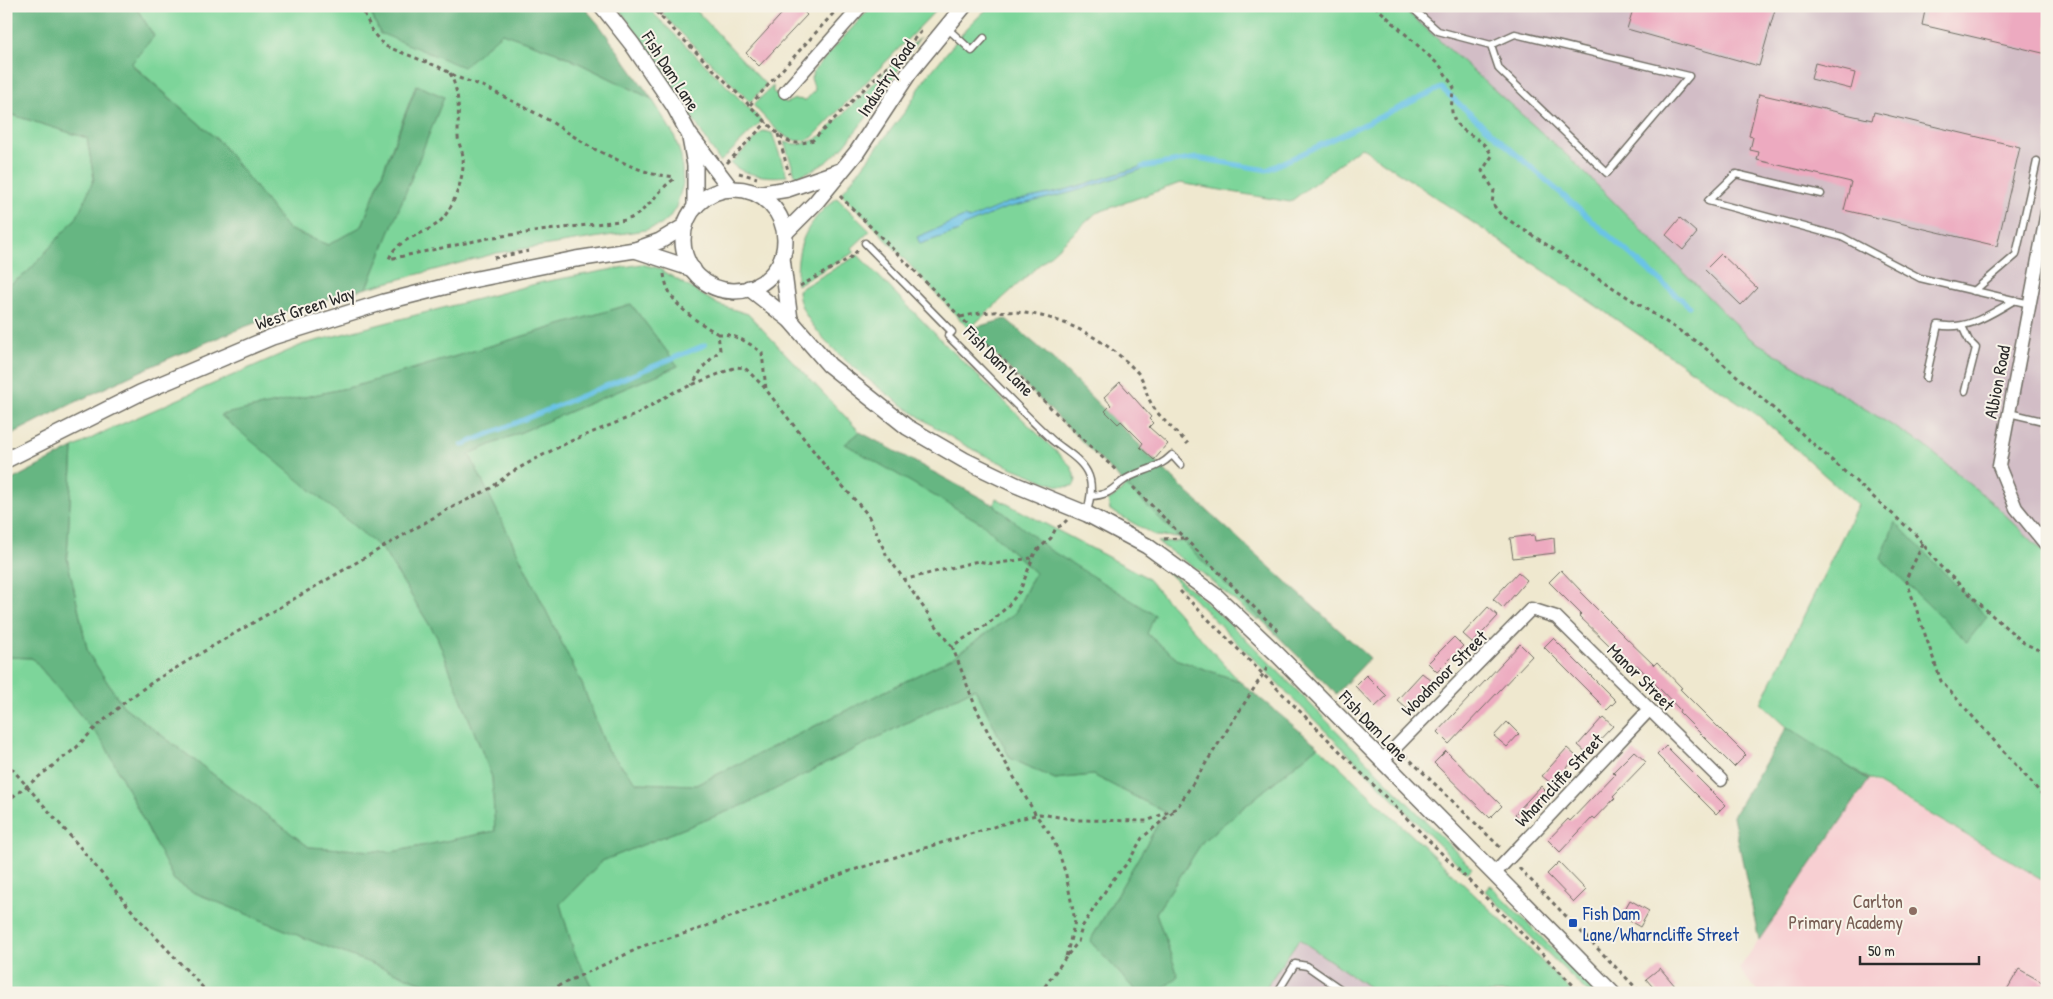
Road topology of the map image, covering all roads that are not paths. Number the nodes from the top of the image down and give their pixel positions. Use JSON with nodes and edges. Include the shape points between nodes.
{"nodes":[{"id":1,"x":602,"y":6,"type":"edge"},
{"id":2,"x":861,"y":6,"type":"edge"},
{"id":3,"x":1410,"y":6,"type":"edge"},
{"id":4,"x":956,"y":9,"type":"edge"},
{"id":5,"x":946,"y":27,"type":"junction"},
{"id":6,"x":984,"y":38,"type":"dead end"},
{"id":7,"x":1491,"y":45,"type":"junction"},
{"id":8,"x":785,"y":92,"type":"dead end"},
{"id":9,"x":689,"y":134,"type":"junction"},
{"id":10,"x":2037,"y":161,"type":"dead end"},
{"id":11,"x":840,"y":171,"type":"junction"},
{"id":12,"x":731,"y":189,"type":"junction"},
{"id":13,"x":757,"y":194,"type":"junction"},
{"id":14,"x":1821,"y":194,"type":"dead end"},
{"id":15,"x":695,"y":207,"type":"junction"},
{"id":16,"x":2047,"y":212,"type":"edge"},
{"id":17,"x":685,"y":226,"type":"junction"},
{"id":18,"x":785,"y":233,"type":"junction"},
{"id":19,"x":865,"y":243,"type":"road end"},
{"id":20,"x":635,"y":250,"type":"junction"},
{"id":21,"x":782,"y":258,"type":"junction"},
{"id":22,"x":691,"y":274,"type":"junction"},
{"id":23,"x":1974,"y":291,"type":"junction"},
{"id":24,"x":745,"y":294,"type":"junction"},
{"id":25,"x":2015,"y":300,"type":"junction"},
{"id":26,"x":2030,"y":304,"type":"junction"},
{"id":27,"x":790,"y":320,"type":"junction"},
{"id":28,"x":1962,"y":326,"type":"junction"},
{"id":29,"x":1926,"y":378,"type":"dead end"},
{"id":30,"x":1965,"y":391,"type":"dead end"},
{"id":31,"x":2009,"y":412,"type":"junction"},
{"id":32,"x":2047,"y":422,"type":"edge"},
{"id":33,"x":6,"y":460,"type":"edge"},
{"id":34,"x":1181,"y":465,"type":"dead end"},
{"id":35,"x":1091,"y":496,"type":"junction"},
{"id":36,"x":1087,"y":514,"type":"junction"},
{"id":37,"x":2047,"y":524,"type":"edge"},
{"id":38,"x":2037,"y":534,"type":"junction"},
{"id":39,"x":2047,"y":546,"type":"edge"},
{"id":40,"x":1531,"y":610,"type":"joint"},
{"id":41,"x":1649,"y":710,"type":"junction"},
{"id":42,"x":1382,"y":760,"type":"junction"},
{"id":43,"x":1721,"y":780,"type":"dead end"},
{"id":44,"x":1494,"y":874,"type":"junction"},
{"id":45,"x":1281,"y":993,"type":"edge"},
{"id":46,"x":1346,"y":993,"type":"edge"},
{"id":47,"x":1612,"y":993,"type":"edge"}],
"edges":[{"from":1,"to":9,"type":"street","name":"Fish Dam Lane","via":[[637,51]]},
{"from":2,"to":8,"type":"street","via":[[798,86]]},
{"from":3,"to":7,"type":"lane","via":[[1438,31]]},
{"from":4,"to":5,"type":"street","name":"Industry Road"},
{"from":5,"to":6,"type":"lane","via":[[972,51]]},
{"from":5,"to":11,"type":"street","name":"Industry Road","via":[[909,73],[857,152]]},
{"from":7,"to":7,"type":"lane","via":[[1515,34],[1689,76],[1607,173],[1499,70]]},
{"from":9,"to":12,"type":"street","name":"Fish Dam Lane"},
{"from":9,"to":15,"type":"street","name":"Fish Dam Lane","via":[[695,166]]},
{"from":10,"to":23,"type":"lane","via":[[2016,255]]},
{"from":11,"to":13,"type":"street","name":"Industry Road","via":[[788,189]]},
{"from":11,"to":18,"type":"street","name":"Industry Road","via":[[816,202]]},
{"from":12,"to":13,"type":"street"},
{"from":12,"to":15,"type":"street","via":[[718,191]]},
{"from":13,"to":18,"type":"street","via":[[776,210]]},
{"from":14,"to":23,"type":"lane","via":[[1736,174],[1708,201],[1842,237],[1920,278]]},
{"from":15,"to":17,"type":"street"},
{"from":16,"to":26,"type":"street","name":"Albion Road"},
{"from":17,"to":20,"type":"street","name":"West Green Way","via":[[660,241]]},
{"from":17,"to":22,"type":"street","via":[[684,249]]},
{"from":18,"to":21,"type":"street"},
{"from":19,"to":35,"type":"lane","name":"Fish Dam Lane","via":[[952,332],[948,336],[1051,439],[1082,465],[1090,480]]},
{"from":20,"to":22,"type":"street","name":"West Green Way"},
{"from":20,"to":33,"type":"street","name":"West Green Way","via":[[467,281],[384,302],[272,337],[140,393]]},
{"from":21,"to":24,"type":"street","via":[[768,277]]},
{"from":21,"to":27,"type":"street"},
{"from":22,"to":24,"type":"street","via":[[712,285]]},
{"from":23,"to":25,"type":"lane"},
{"from":24,"to":27,"type":"street","name":"Fish Dam Lane"},
{"from":25,"to":26,"type":"lane"},
{"from":25,"to":28,"type":"lane"},
{"from":26,"to":31,"type":"street","name":"Albion Road"},
{"from":27,"to":36,"type":"street","name":"Fish Dam Lane","via":[[829,365],[907,427],[964,460]]},
{"from":28,"to":29,"type":"lane","via":[[1952,328],[1938,324]]},
{"from":28,"to":30,"type":"lane","via":[[1976,348]]},
{"from":31,"to":32,"type":"lane"},
{"from":31,"to":38,"type":"street","name":"Albion Road","via":[[1999,466],[2016,508]]},
{"from":34,"to":35,"type":"lane","via":[[1172,455],[1162,465],[1126,479],[1106,494]]},
{"from":35,"to":36,"type":"lane","name":"Fish Dam Lane"},
{"from":36,"to":42,"type":"street","name":"Fish Dam Lane","via":[[1146,546],[1217,597]]},
{"from":37,"to":38,"type":"lane"},
{"from":38,"to":39,"type":"street","name":"Albion Road"},
{"from":40,"to":41,"type":"street","name":"Manor Street","via":[[1556,616]]},
{"from":40,"to":42,"type":"street","name":"Woodmoor Street"},
{"from":41,"to":43,"type":"street","name":"Manor Street"},
{"from":41,"to":44,"type":"street","name":"Wharncliffe Street"},
{"from":42,"to":44,"type":"street","name":"Fish Dam Lane"},
{"from":44,"to":47,"type":"street","name":"Fish Dam Lane"},
{"from":45,"to":46,"type":"lane","via":[[1279,990],[1295,964],[1307,966]]}]}
